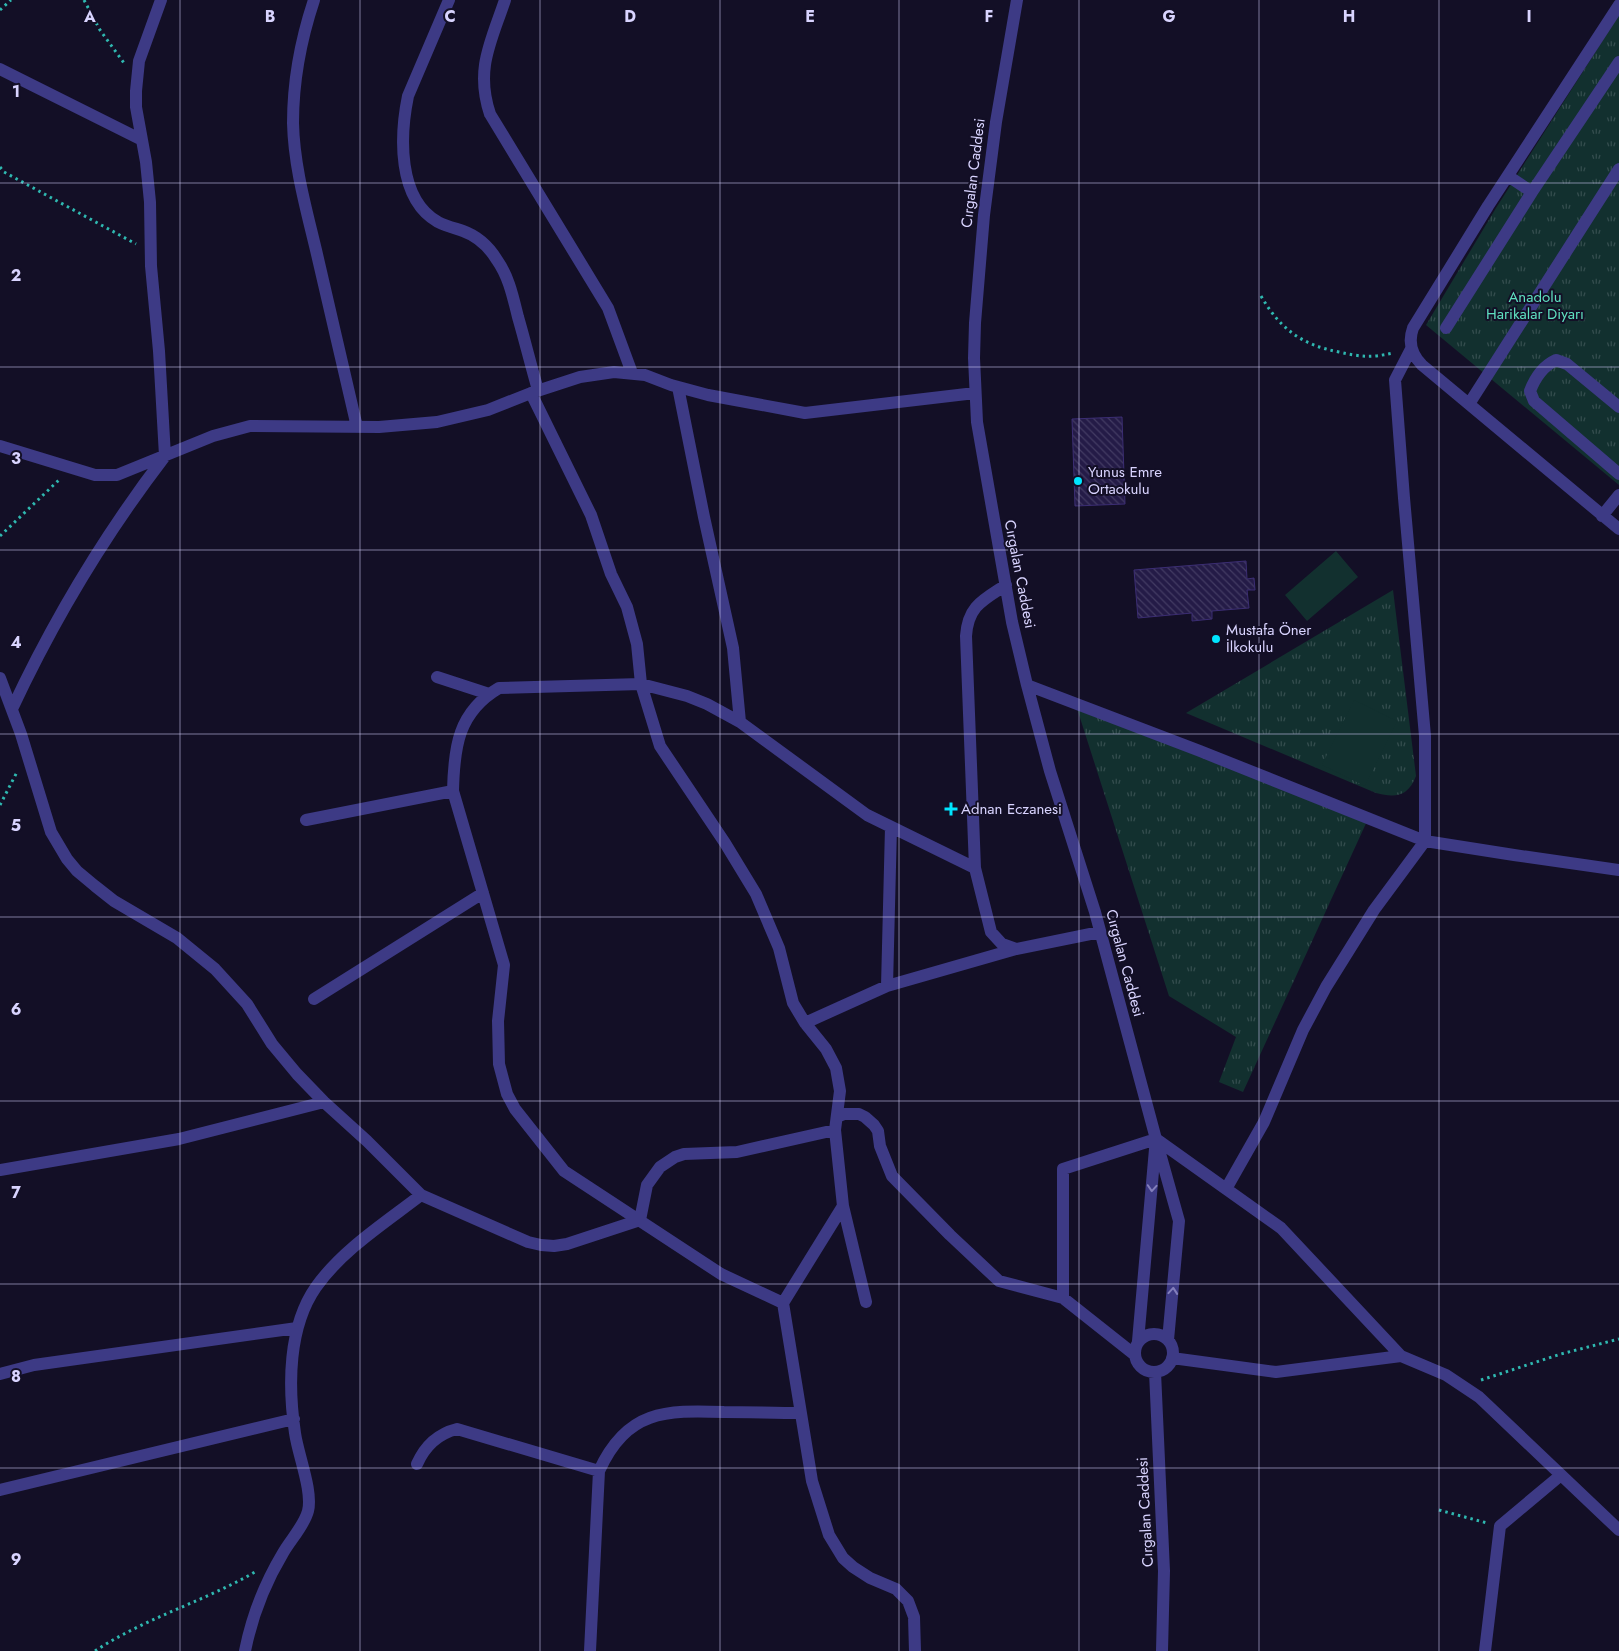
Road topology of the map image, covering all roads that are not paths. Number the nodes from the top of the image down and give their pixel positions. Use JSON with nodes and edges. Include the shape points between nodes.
{"nodes":[{"id":1,"x":161,"y":0,"type":"edge"},
{"id":2,"x":314,"y":0,"type":"edge"},
{"id":3,"x":449,"y":0,"type":"edge"},
{"id":4,"x":506,"y":0,"type":"edge"},
{"id":5,"x":1017,"y":0,"type":"edge"},
{"id":6,"x":1619,"y":5,"type":"edge"},
{"id":7,"x":1619,"y":62,"type":"edge"},
{"id":8,"x":0,"y":69,"type":"edge"},
{"id":9,"x":142,"y":140,"type":"junction"},
{"id":10,"x":1619,"y":169,"type":"edge"},
{"id":11,"x":1508,"y":176,"type":"junction"},
{"id":12,"x":1532,"y":192,"type":"junction"},
{"id":13,"x":1446,"y":328,"type":"dead end"},
{"id":14,"x":1411,"y":349,"type":"junction"},
{"id":15,"x":632,"y":373,"type":"junction"},
{"id":16,"x":678,"y":387,"type":"junction"},
{"id":17,"x":534,"y":392,"type":"junction"},
{"id":18,"x":974,"y":393,"type":"junction"},
{"id":19,"x":1469,"y":404,"type":"junction"},
{"id":20,"x":1619,"y":407,"type":"edge"},
{"id":21,"x":357,"y":427,"type":"junction"},
{"id":22,"x":0,"y":446,"type":"edge"},
{"id":23,"x":165,"y":456,"type":"junction"},
{"id":24,"x":1619,"y":474,"type":"edge"},
{"id":25,"x":1619,"y":495,"type":"edge"},
{"id":26,"x":1602,"y":516,"type":"junction"},
{"id":27,"x":1619,"y":529,"type":"edge"},
{"id":28,"x":1006,"y":585,"type":"junction"},
{"id":29,"x":437,"y":677,"type":"dead end"},
{"id":30,"x":0,"y":678,"type":"edge"},
{"id":31,"x":641,"y":684,"type":"junction"},
{"id":32,"x":1027,"y":685,"type":"junction"},
{"id":33,"x":489,"y":694,"type":"junction"},
{"id":34,"x":12,"y":709,"type":"junction"},
{"id":35,"x":740,"y":722,"type":"junction"},
{"id":36,"x":453,"y":791,"type":"junction"},
{"id":37,"x":306,"y":820,"type":"dead end"},
{"id":38,"x":891,"y":827,"type":"junction"},
{"id":39,"x":1425,"y":841,"type":"junction"},
{"id":40,"x":974,"y":868,"type":"junction"},
{"id":41,"x":1619,"y":870,"type":"edge"},
{"id":42,"x":483,"y":893,"type":"junction"},
{"id":43,"x":1100,"y":932,"type":"junction"},
{"id":44,"x":1016,"y":948,"type":"junction"},
{"id":45,"x":887,"y":986,"type":"junction"},
{"id":46,"x":314,"y":999,"type":"dead end"},
{"id":47,"x":805,"y":1023,"type":"junction"},
{"id":48,"x":324,"y":1102,"type":"junction"},
{"id":49,"x":836,"y":1124,"type":"junction"},
{"id":50,"x":1156,"y":1139,"type":"junction"},
{"id":51,"x":0,"y":1170,"type":"edge"},
{"id":52,"x":1226,"y":1189,"type":"junction"},
{"id":53,"x":421,"y":1195,"type":"junction"},
{"id":54,"x":843,"y":1206,"type":"junction"},
{"id":55,"x":640,"y":1220,"type":"junction"},
{"id":56,"x":1063,"y":1298,"type":"junction"},
{"id":57,"x":866,"y":1302,"type":"dead end"},
{"id":58,"x":783,"y":1303,"type":"junction"},
{"id":59,"x":297,"y":1328,"type":"junction"},
{"id":60,"x":1168,"y":1340,"type":"junction"},
{"id":61,"x":1138,"y":1341,"type":"junction"},
{"id":62,"x":1135,"y":1355,"type":"junction"},
{"id":63,"x":1401,"y":1356,"type":"junction"},
{"id":64,"x":1172,"y":1358,"type":"junction"},
{"id":65,"x":1155,"y":1372,"type":"junction"},
{"id":66,"x":0,"y":1374,"type":"edge"},
{"id":67,"x":801,"y":1413,"type":"junction"},
{"id":68,"x":294,"y":1419,"type":"junction"},
{"id":69,"x":417,"y":1464,"type":"dead end"},
{"id":70,"x":599,"y":1471,"type":"junction"},
{"id":71,"x":1561,"y":1475,"type":"junction"},
{"id":72,"x":0,"y":1490,"type":"edge"},
{"id":73,"x":1619,"y":1530,"type":"edge"},
{"id":74,"x":244,"y":1651,"type":"edge"},
{"id":75,"x":590,"y":1651,"type":"edge"},
{"id":76,"x":915,"y":1651,"type":"edge"},
{"id":77,"x":1162,"y":1651,"type":"edge"},
{"id":78,"x":1484,"y":1651,"type":"edge"}],
"edges":[{"from":1,"to":9,"type":"street","via":[[143,46],[137,76],[136,107]]},
{"from":2,"to":21,"type":"street","via":[[304,34],[296,84],[295,147],[302,192]]},
{"from":3,"to":17,"type":"street","via":[[408,96],[403,145],[405,165],[416,201],[428,216],[474,236],[497,260],[509,283]]},
{"from":4,"to":15,"type":"street","via":[[484,65],[483,88],[490,114],[608,308]]},
{"from":5,"to":18,"type":"street","name":"Cırgalan Caddesi","via":[[984,215],[975,323]]},
{"from":6,"to":11,"type":"street"},
{"from":7,"to":12,"type":"street"},
{"from":8,"to":9,"type":"street"},
{"from":9,"to":23,"type":"street","via":[[150,202]]},
{"from":10,"to":19,"type":"street"},
{"from":11,"to":12,"type":"street"},
{"from":11,"to":14,"type":"street","via":[[1413,328]]},
{"from":12,"to":13,"type":"street"},
{"from":14,"to":19,"type":"street","via":[[1422,365]]},
{"from":14,"to":39,"type":"street","via":[[1395,380],[1425,736]]},
{"from":15,"to":16,"type":"street"},
{"from":15,"to":17,"type":"street","via":[[597,373]]},
{"from":16,"to":18,"type":"street","via":[[806,413]]},
{"from":16,"to":35,"type":"street","via":[[733,648]]},
{"from":17,"to":21,"type":"street","via":[[488,410],[437,422]]},
{"from":17,"to":31,"type":"street","via":[[591,515],[611,574],[627,607],[637,644]]},
{"from":18,"to":28,"type":"street","name":"Cırgalan Caddesi","via":[[981,451]]},
{"from":19,"to":26,"type":"street"},
{"from":20,"to":24,"type":"street","via":[[1567,364],[1556,360],[1547,364],[1530,391],[1534,401]]},
{"from":21,"to":23,"type":"street","via":[[250,426],[213,436]]},
{"from":22,"to":23,"type":"street","via":[[96,476],[116,475]]},
{"from":23,"to":34,"type":"street","via":[[128,504],[77,584]]},
{"from":25,"to":26,"type":"street"},
{"from":26,"to":27,"type":"street"},
{"from":28,"to":32,"type":"street","name":"Cırgalan Caddesi"},
{"from":28,"to":40,"type":"street","via":[[976,605],[966,627]]},
{"from":29,"to":33,"type":"street"},
{"from":30,"to":34,"type":"street"},
{"from":31,"to":33,"type":"street","via":[[500,688]]},
{"from":31,"to":35,"type":"street","via":[[687,696]]},
{"from":31,"to":47,"type":"street","via":[[660,746],[756,894],[778,948],[793,1003]]},
{"from":32,"to":39,"type":"street"},
{"from":32,"to":43,"type":"street","name":"Cırgalan Caddesi"},
{"from":33,"to":36,"type":"street","via":[[472,710],[460,732]]},
{"from":34,"to":48,"type":"street","via":[[51,832],[77,871],[114,901],[177,938],[216,969],[247,1004],[272,1044]]},
{"from":35,"to":38,"type":"street","via":[[867,815]]},
{"from":36,"to":37,"type":"street"},
{"from":36,"to":42,"type":"street"},
{"from":38,"to":40,"type":"street"},
{"from":38,"to":45,"type":"street"},
{"from":39,"to":41,"type":"street"},
{"from":39,"to":52,"type":"street","via":[[1374,910],[1326,987],[1264,1122]]},
{"from":40,"to":44,"type":"street","via":[[991,932],[1002,944]]},
{"from":42,"to":46,"type":"street"},
{"from":42,"to":55,"type":"street","via":[[504,965],[498,1021],[500,1071],[507,1094],[564,1171]]},
{"from":43,"to":44,"type":"street"},
{"from":43,"to":50,"type":"street","name":"Cırgalan Caddesi"},
{"from":44,"to":45,"type":"street"},
{"from":45,"to":47,"type":"street"},
{"from":47,"to":49,"type":"street","via":[[826,1049],[836,1068],[840,1091]]},
{"from":48,"to":51,"type":"street","via":[[179,1139]]},
{"from":48,"to":53,"type":"street"},
{"from":49,"to":54,"type":"street"},
{"from":49,"to":55,"type":"street","via":[[737,1152],[675,1157],[660,1167],[647,1185]]},
{"from":49,"to":56,"type":"street","via":[[844,1114],[859,1114],[874,1125],[892,1176],[999,1281]]},
{"from":50,"to":52,"type":"street"},
{"from":50,"to":56,"type":"street","via":[[1063,1169]]},
{"from":60,"to":50,"type":"street","name":"Cırgalan Caddesi","one_way":true,"via":[[1179,1221]]},
{"from":50,"to":61,"type":"street","name":"Cırgalan Caddesi","one_way":true},
{"from":52,"to":63,"type":"street","via":[[1281,1228]]},
{"from":53,"to":55,"type":"street","via":[[541,1245],[567,1244]]},
{"from":53,"to":59,"type":"street","via":[[354,1247],[326,1274],[308,1299]]},
{"from":54,"to":57,"type":"street"},
{"from":54,"to":58,"type":"street"},
{"from":55,"to":58,"type":"street","via":[[721,1274]]},
{"from":56,"to":62,"type":"street"},
{"from":58,"to":67,"type":"street"},
{"from":59,"to":66,"type":"street","via":[[34,1365]]},
{"from":59,"to":68,"type":"street","via":[[292,1381]]},
{"from":60,"to":61,"type":"street","via":[[1155,1333]]},
{"from":60,"to":64,"type":"street"},
{"from":61,"to":62,"type":"street"},
{"from":62,"to":65,"type":"street","via":[[1141,1367]]},
{"from":63,"to":64,"type":"street","via":[[1276,1372]]},
{"from":63,"to":71,"type":"street","via":[[1463,1385],[1495,1410]]},
{"from":64,"to":65,"type":"street","via":[[1164,1369]]},
{"from":65,"to":77,"type":"street","name":"Cırgalan Caddesi","via":[[1164,1571]]},
{"from":67,"to":70,"type":"street","via":[[687,1411],[658,1415],[644,1420],[621,1437],[604,1458]]},
{"from":67,"to":76,"type":"street","via":[[812,1481],[829,1535],[843,1558],[853,1567],[896,1589],[908,1601],[914,1617]]},
{"from":68,"to":72,"type":"street"},
{"from":68,"to":74,"type":"street","via":[[309,1493],[308,1511],[262,1594]]},
{"from":69,"to":70,"type":"street","via":[[436,1439],[457,1430]]},
{"from":70,"to":75,"type":"street"},
{"from":71,"to":73,"type":"street"},
{"from":71,"to":78,"type":"street","via":[[1500,1526]]}]}
